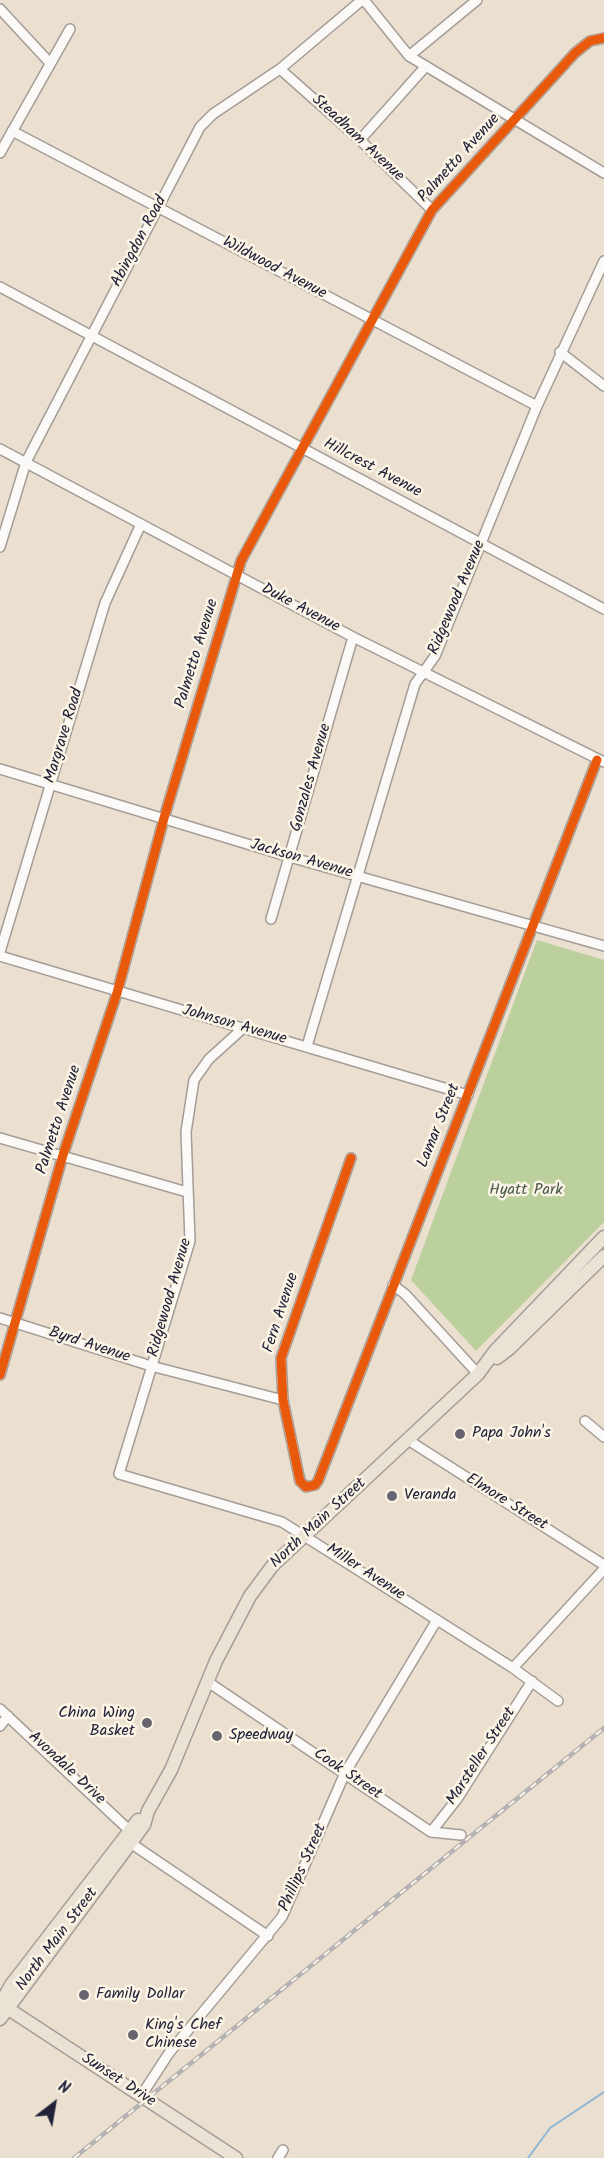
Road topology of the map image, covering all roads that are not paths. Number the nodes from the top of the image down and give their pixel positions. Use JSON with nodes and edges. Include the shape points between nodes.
{"nodes":[{"id":1,"x":363,"y":0,"type":"edge"},
{"id":2,"x":477,"y":0,"type":"edge"},
{"id":3,"x":0,"y":9,"type":"edge"},
{"id":4,"x":70,"y":29,"type":"dead end"},
{"id":5,"x":604,"y":38,"type":"edge"},
{"id":6,"x":409,"y":56,"type":"junction"},
{"id":7,"x":50,"y":63,"type":"junction"},
{"id":8,"x":426,"y":66,"type":"junction"},
{"id":9,"x":280,"y":69,"type":"junction"},
{"id":10,"x":515,"y":121,"type":"junction"},
{"id":11,"x":12,"y":131,"type":"junction"},
{"id":12,"x":360,"y":140,"type":"junction"},
{"id":13,"x":0,"y":153,"type":"edge"},
{"id":14,"x":604,"y":173,"type":"edge"},
{"id":15,"x":159,"y":207,"type":"junction"},
{"id":16,"x":432,"y":210,"type":"junction"},
{"id":17,"x":604,"y":261,"type":"edge"},
{"id":18,"x":0,"y":287,"type":"edge"},
{"id":19,"x":371,"y":320,"type":"junction"},
{"id":20,"x":90,"y":335,"type":"junction"},
{"id":21,"x":560,"y":352,"type":"junction"},
{"id":22,"x":604,"y":386,"type":"edge"},
{"id":23,"x":537,"y":406,"type":"junction"},
{"id":24,"x":0,"y":449,"type":"edge"},
{"id":25,"x":301,"y":449,"type":"junction"},
{"id":26,"x":26,"y":462,"type":"junction"},
{"id":27,"x":141,"y":524,"type":"junction"},
{"id":28,"x":481,"y":544,"type":"junction"},
{"id":29,"x":0,"y":547,"type":"edge"},
{"id":30,"x":237,"y":576,"type":"junction"},
{"id":31,"x":604,"y":609,"type":"edge"},
{"id":32,"x":353,"y":637,"type":"junction"},
{"id":33,"x":423,"y":672,"type":"junction"},
{"id":34,"x":601,"y":761,"type":"edge"},
{"id":35,"x":0,"y":769,"type":"edge"},
{"id":36,"x":51,"y":783,"type":"junction"},
{"id":37,"x":164,"y":818,"type":"junction"},
{"id":38,"x":290,"y":857,"type":"junction"},
{"id":39,"x":359,"y":876,"type":"junction"},
{"id":40,"x":271,"y":919,"type":"dead end"},
{"id":41,"x":535,"y":924,"type":"junction"},
{"id":42,"x":604,"y":946,"type":"edge"},
{"id":43,"x":0,"y":954,"type":"edge"},
{"id":44,"x":117,"y":993,"type":"junction"},
{"id":45,"x":241,"y":1030,"type":"junction"},
{"id":46,"x":307,"y":1046,"type":"junction"},
{"id":47,"x":468,"y":1095,"type":"junction"},
{"id":48,"x":0,"y":1138,"type":"edge"},
{"id":49,"x":63,"y":1155,"type":"junction"},
{"id":50,"x":351,"y":1158,"type":"dead end"},
{"id":51,"x":187,"y":1192,"type":"junction"},
{"id":52,"x":604,"y":1237,"type":"edge"},
{"id":53,"x":604,"y":1256,"type":"edge"},
{"id":54,"x":393,"y":1285,"type":"junction"},
{"id":55,"x":0,"y":1318,"type":"edge"},
{"id":56,"x":15,"y":1322,"type":"junction"},
{"id":57,"x":151,"y":1366,"type":"junction"},
{"id":58,"x":482,"y":1370,"type":"junction"},
{"id":59,"x":0,"y":1375,"type":"edge"},
{"id":60,"x":283,"y":1400,"type":"junction"},
{"id":61,"x":585,"y":1421,"type":"dead end"},
{"id":62,"x":604,"y":1437,"type":"edge"},
{"id":63,"x":408,"y":1440,"type":"junction"},
{"id":64,"x":119,"y":1474,"type":"joint"},
{"id":65,"x":300,"y":1481,"type":"joint"},
{"id":66,"x":307,"y":1535,"type":"junction"},
{"id":67,"x":604,"y":1567,"type":"edge"},
{"id":68,"x":436,"y":1620,"type":"junction"},
{"id":69,"x":513,"y":1668,"type":"junction"},
{"id":70,"x":532,"y":1681,"type":"junction"},
{"id":71,"x":208,"y":1682,"type":"junction"},
{"id":72,"x":558,"y":1701,"type":"dead end"},
{"id":73,"x":4,"y":1712,"type":"edge"},
{"id":74,"x":0,"y":1726,"type":"edge"},
{"id":75,"x":345,"y":1773,"type":"junction"},
{"id":76,"x":431,"y":1832,"type":"junction"},
{"id":77,"x":461,"y":1835,"type":"dead end"},
{"id":78,"x":131,"y":1837,"type":"junction"},
{"id":79,"x":268,"y":1936,"type":"junction"},
{"id":80,"x":1,"y":2008,"type":"edge"},
{"id":81,"x":141,"y":2096,"type":"junction"},
{"id":82,"x":236,"y":2158,"type":"edge"}],
"edges":[{"from":1,"to":6,"type":"street"},
{"from":1,"to":9,"type":"street","name":"Abingdon Road"},
{"from":2,"to":6,"type":"street"},
{"from":3,"to":7,"type":"street"},
{"from":4,"to":7,"type":"street"},
{"from":5,"to":10,"type":"street","name":"Palmetto Avenue","via":[[590,41],[575,53]]},
{"from":6,"to":8,"type":"street"},
{"from":7,"to":11,"type":"street"},
{"from":8,"to":10,"type":"street"},
{"from":8,"to":12,"type":"street"},
{"from":9,"to":12,"type":"street","name":"Steadham Avenue"},
{"from":9,"to":15,"type":"street","name":"Abingdon Road","via":[[200,127]]},
{"from":10,"to":14,"type":"street"},
{"from":10,"to":16,"type":"street","name":"Palmetto Avenue"},
{"from":11,"to":13,"type":"street"},
{"from":11,"to":15,"type":"street","name":"Wildwood Avenue"},
{"from":12,"to":16,"type":"street","name":"Steadham Avenue"},
{"from":15,"to":19,"type":"street","name":"Wildwood Avenue"},
{"from":15,"to":20,"type":"street","name":"Abingdon Road"},
{"from":16,"to":19,"type":"street","name":"Palmetto Avenue"},
{"from":17,"to":21,"type":"street","name":"Ridgewood Avenue"},
{"from":18,"to":20,"type":"street","name":"Hillcrest Avenue"},
{"from":19,"to":23,"type":"street","name":"Wildwood Avenue"},
{"from":19,"to":25,"type":"street","name":"Palmetto Avenue"},
{"from":20,"to":25,"type":"street","name":"Hillcrest Avenue"},
{"from":20,"to":26,"type":"street","name":"Abingdon Road"},
{"from":21,"to":22,"type":"street"},
{"from":21,"to":23,"type":"street","name":"Ridgewood Avenue"},
{"from":23,"to":28,"type":"street","name":"Ridgewood Avenue"},
{"from":24,"to":26,"type":"street","name":"Duke Avenue"},
{"from":25,"to":28,"type":"street","name":"Hillcrest Avenue"},
{"from":25,"to":30,"type":"street","name":"Palmetto Avenue","via":[[241,561]]},
{"from":26,"to":27,"type":"street","name":"Duke Avenue"},
{"from":26,"to":29,"type":"street","name":"Abingdon Road"},
{"from":27,"to":30,"type":"street","name":"Duke Avenue"},
{"from":27,"to":36,"type":"street","name":"Margrave Road","via":[[105,603]]},
{"from":28,"to":31,"type":"street","name":"Hillcrest Avenue"},
{"from":28,"to":33,"type":"street","name":"Ridgewood Avenue","via":[[435,656]]},
{"from":30,"to":32,"type":"street","name":"Duke Avenue"},
{"from":30,"to":37,"type":"street","name":"Palmetto Avenue"},
{"from":32,"to":33,"type":"street","name":"Duke Avenue"},
{"from":32,"to":38,"type":"street","name":"Gonzales Avenue"},
{"from":33,"to":34,"type":"street","name":"Duke Avenue"},
{"from":33,"to":39,"type":"street","name":"Ridgewood Avenue","via":[[415,684]]},
{"from":34,"to":41,"type":"street","name":"Lamar Street"},
{"from":35,"to":36,"type":"street","name":"Jackson Avenue"},
{"from":36,"to":37,"type":"street","name":"Jackson Avenue"},
{"from":36,"to":43,"type":"street","name":"Margrave Road"},
{"from":37,"to":38,"type":"street","name":"Jackson Avenue"},
{"from":37,"to":44,"type":"street","name":"Palmetto Avenue"},
{"from":38,"to":39,"type":"street","name":"Jackson Avenue"},
{"from":38,"to":40,"type":"street","name":"Gonzales Avenue"},
{"from":39,"to":41,"type":"street","name":"Jackson Avenue"},
{"from":39,"to":46,"type":"street","name":"Ridgewood Avenue"},
{"from":41,"to":42,"type":"street","name":"Jackson Avenue"},
{"from":41,"to":47,"type":"street","name":"Lamar Street"},
{"from":43,"to":44,"type":"street","name":"Johnson Avenue"},
{"from":44,"to":45,"type":"street","name":"Johnson Avenue"},
{"from":44,"to":49,"type":"street","name":"Palmetto Avenue"},
{"from":45,"to":46,"type":"street","name":"Johnson Avenue"},
{"from":45,"to":51,"type":"street","name":"Ridgewood Avenue","via":[[209,1059],[194,1080],[186,1132]]},
{"from":46,"to":47,"type":"street","name":"Johnson Avenue"},
{"from":47,"to":54,"type":"street","name":"Lamar Street"},
{"from":48,"to":49,"type":"street"},
{"from":49,"to":51,"type":"street"},
{"from":49,"to":56,"type":"street","name":"Palmetto Avenue"},
{"from":50,"to":60,"type":"street","name":"Fern Avenue","via":[[281,1358]]},
{"from":51,"to":57,"type":"street","name":"Ridgewood Avenue","via":[[190,1241]]},
{"from":52,"to":58,"type":"main road","name":"North Main Street","via":[[495,1351]]},
{"from":53,"to":58,"type":"main road","name":"North Main Street","via":[[510,1348]]},
{"from":54,"to":58,"type":"street"},
{"from":54,"to":65,"type":"street","name":"Lamar Street","via":[[318,1481],[306,1487]]},
{"from":55,"to":56,"type":"street","name":"Byrd Avenue"},
{"from":56,"to":57,"type":"street","name":"Byrd Avenue"},
{"from":56,"to":59,"type":"street","name":"Palmetto Avenue"},
{"from":57,"to":60,"type":"street","name":"Byrd Avenue"},
{"from":57,"to":64,"type":"street","name":"Ridgewood Avenue"},
{"from":58,"to":63,"type":"main road","name":"North Main Street"},
{"from":60,"to":65,"type":"street","name":"Fern Avenue"},
{"from":61,"to":62,"type":"street"},
{"from":63,"to":66,"type":"main road","name":"North Main Street"},
{"from":63,"to":67,"type":"street","name":"Elmore Street"},
{"from":64,"to":66,"type":"street","name":"Miller Avenue","via":[[282,1522]]},
{"from":66,"to":68,"type":"street","name":"Miller Avenue"},
{"from":66,"to":71,"type":"main road","name":"North Main Street","via":[[273,1566],[250,1596]]},
{"from":67,"to":69,"type":"street"},
{"from":68,"to":69,"type":"street","name":"Miller Avenue"},
{"from":68,"to":75,"type":"street","name":"Phillips Street"},
{"from":69,"to":70,"type":"street","name":"Miller Avenue"},
{"from":70,"to":72,"type":"street","name":"Miller Avenue"},
{"from":70,"to":76,"type":"street","name":"Marsteller Street","via":[[457,1799]]},
{"from":71,"to":75,"type":"street","name":"Cook Street"},
{"from":71,"to":78,"type":"main road","name":"North Main Street","via":[[171,1770]]},
{"from":73,"to":74,"type":"street"},
{"from":73,"to":78,"type":"street","name":"Avondale Drive"},
{"from":75,"to":76,"type":"street","name":"Cook Street"},
{"from":75,"to":79,"type":"street","name":"Phillips Street","via":[[288,1905]]},
{"from":76,"to":77,"type":"street","name":"Cook Street"},
{"from":78,"to":79,"type":"street","name":"Avondale Drive"},
{"from":78,"to":80,"type":"main road","name":"North Main Street","via":[[11,1985]]},
{"from":79,"to":81,"type":"street","name":"Phillips Street","via":[[170,2053]]},
{"from":80,"to":81,"type":"main road","name":"Sunset Drive"},
{"from":81,"to":82,"type":"main road","name":"Sunset Drive"}]}
